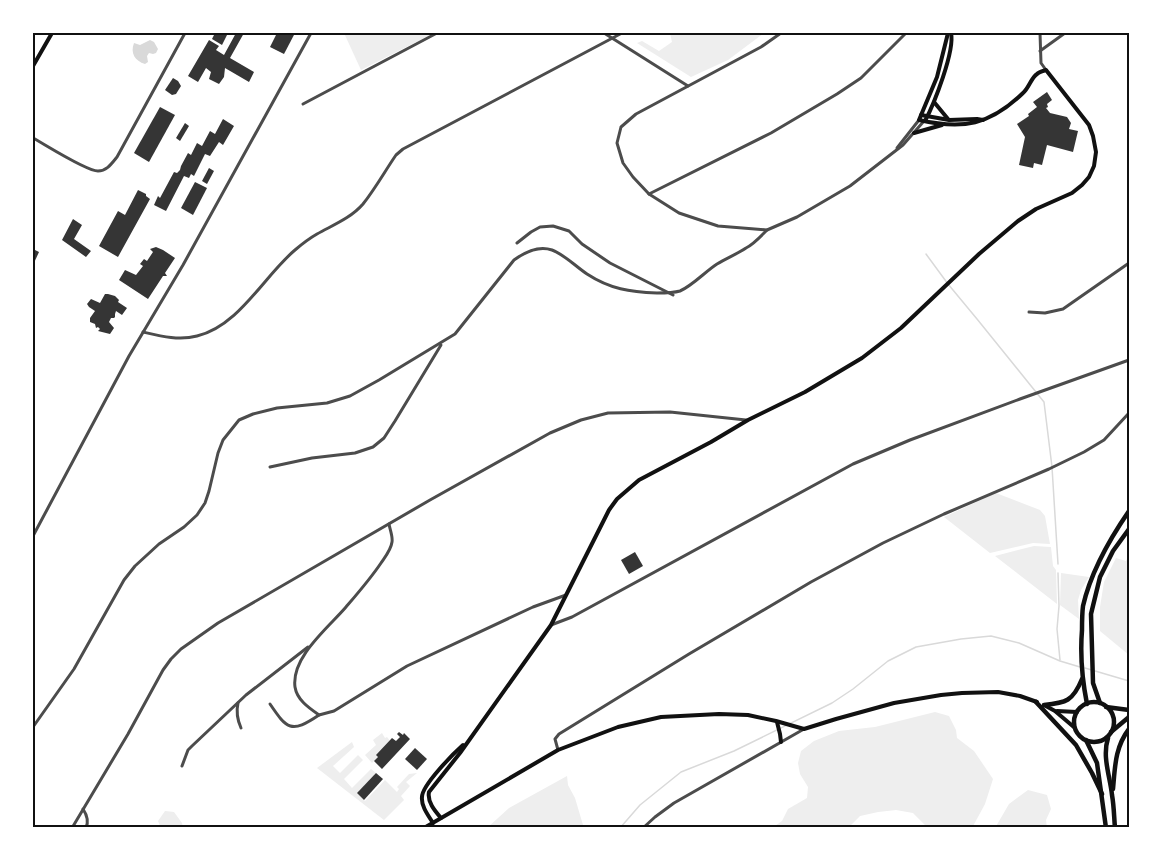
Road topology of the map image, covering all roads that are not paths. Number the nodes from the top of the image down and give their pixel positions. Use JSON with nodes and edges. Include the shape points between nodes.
{"nodes":[{"id":1,"x":52,"y":33,"type":"edge"},
{"id":2,"x":185,"y":33,"type":"edge"},
{"id":3,"x":311,"y":33,"type":"edge"},
{"id":4,"x":438,"y":33,"type":"edge"},
{"id":5,"x":604,"y":33,"type":"edge"},
{"id":6,"x":622,"y":33,"type":"edge"},
{"id":7,"x":781,"y":33,"type":"edge"},
{"id":8,"x":906,"y":33,"type":"edge"},
{"id":9,"x":949,"y":33,"type":"edge"},
{"id":10,"x":1040,"y":33,"type":"edge"},
{"id":11,"x":1065,"y":33,"type":"edge"},
{"id":12,"x":611,"y":39,"type":"junction"},
{"id":13,"x":1040,"y":51,"type":"junction"},
{"id":14,"x":33,"y":66,"type":"edge"},
{"id":15,"x":1046,"y":70,"type":"junction"},
{"id":16,"x":688,"y":86,"type":"junction"},
{"id":17,"x":933,"y":102,"type":"junction"},
{"id":18,"x":303,"y":104,"type":"dead end"},
{"id":19,"x":927,"y":116,"type":"junction"},
{"id":20,"x":920,"y":117,"type":"junction"},
{"id":21,"x":925,"y":121,"type":"junction"},
{"id":22,"x":947,"y":122,"type":"junction"},
{"id":23,"x":914,"y":134,"type":"junction"},
{"id":24,"x":33,"y":138,"type":"edge"},
{"id":25,"x":894,"y":152,"type":"junction"},
{"id":26,"x":649,"y":194,"type":"junction"},
{"id":27,"x":767,"y":230,"type":"junction"},
{"id":28,"x":517,"y":243,"type":"dead end"},
{"id":29,"x":1129,"y":263,"type":"edge"},
{"id":30,"x":669,"y":292,"type":"junction"},
{"id":31,"x":673,"y":295,"type":"dead end"},
{"id":32,"x":1029,"y":312,"type":"dead end"},
{"id":33,"x":143,"y":332,"type":"junction"},
{"id":34,"x":442,"y":343,"type":"junction"},
{"id":35,"x":1129,"y":360,"type":"edge"},
{"id":36,"x":1129,"y":413,"type":"edge"},
{"id":37,"x":748,"y":420,"type":"junction"},
{"id":38,"x":270,"y":467,"type":"dead end"},
{"id":39,"x":1129,"y":511,"type":"edge"},
{"id":40,"x":389,"y":524,"type":"junction"},
{"id":41,"x":1129,"y":529,"type":"edge"},
{"id":42,"x":33,"y":536,"type":"edge"},
{"id":43,"x":566,"y":594,"type":"junction"},
{"id":44,"x":551,"y":625,"type":"junction"},
{"id":45,"x":309,"y":646,"type":"junction"},
{"id":46,"x":1082,"y":680,"type":"junction"},
{"id":47,"x":238,"y":702,"type":"junction"},
{"id":48,"x":1036,"y":702,"type":"junction"},
{"id":49,"x":1100,"y":703,"type":"junction"},
{"id":50,"x":270,"y":704,"type":"dead end"},
{"id":51,"x":1087,"y":704,"type":"junction"},
{"id":52,"x":1044,"y":705,"type":"junction"},
{"id":53,"x":1106,"y":706,"type":"junction"},
{"id":54,"x":1129,"y":710,"type":"edge"},
{"id":55,"x":1055,"y":711,"type":"junction"},
{"id":56,"x":1077,"y":712,"type":"junction"},
{"id":57,"x":318,"y":715,"type":"junction"},
{"id":58,"x":1129,"y":717,"type":"edge"},
{"id":59,"x":776,"y":721,"type":"junction"},
{"id":60,"x":33,"y":728,"type":"edge"},
{"id":61,"x":241,"y":728,"type":"dead end"},
{"id":62,"x":1075,"y":728,"type":"junction"},
{"id":63,"x":804,"y":729,"type":"junction"},
{"id":64,"x":1129,"y":729,"type":"edge"},
{"id":65,"x":1110,"y":734,"type":"junction"},
{"id":66,"x":468,"y":740,"type":"junction"},
{"id":67,"x":1086,"y":740,"type":"junction"},
{"id":68,"x":781,"y":742,"type":"junction"},
{"id":69,"x":558,"y":750,"type":"junction"},
{"id":70,"x":182,"y":766,"type":"dead end"},
{"id":71,"x":1102,"y":794,"type":"junction"},
{"id":72,"x":1112,"y":794,"type":"junction"},
{"id":73,"x":83,"y":809,"type":"junction"},
{"id":74,"x":441,"y":818,"type":"junction"},
{"id":75,"x":433,"y":823,"type":"junction"},
{"id":76,"x":72,"y":828,"type":"edge"},
{"id":77,"x":86,"y":828,"type":"edge"},
{"id":78,"x":424,"y":828,"type":"edge"},
{"id":79,"x":643,"y":828,"type":"edge"},
{"id":80,"x":1106,"y":828,"type":"edge"},
{"id":81,"x":1115,"y":828,"type":"edge"}],
"edges":[{"from":1,"to":14,"type":"main road"},
{"from":2,"to":24,"type":"street","via":[[117,157],[106,169],[86,168]]},
{"from":3,"to":33,"type":"street"},
{"from":4,"to":18,"type":"street"},
{"from":5,"to":12,"type":"street"},
{"from":6,"to":12,"type":"street"},
{"from":7,"to":16,"type":"street"},
{"from":8,"to":26,"type":"street","via":[[861,78],[837,94],[771,133]]},
{"from":9,"to":17,"type":"main road","via":[[952,40]]},
{"from":9,"to":20,"type":"main road","via":[[937,77]]},
{"from":10,"to":13,"type":"street"},
{"from":11,"to":13,"type":"street"},
{"from":12,"to":16,"type":"street"},
{"from":12,"to":33,"type":"street","via":[[404,149],[362,205],[294,250],[231,318],[212,330],[181,338]]},
{"from":13,"to":15,"type":"street"},
{"from":15,"to":22,"type":"main road","via":[[1037,74],[1025,91],[999,113],[984,120]]},
{"from":15,"to":37,"type":"main road","via":[[1094,136],[1095,161],[1089,177],[1072,193],[1018,221],[862,358]]},
{"from":16,"to":26,"type":"street","via":[[636,114],[621,127],[617,143],[623,163]]},
{"from":17,"to":19,"type":"main road"},
{"from":17,"to":22,"type":"main road"},
{"from":19,"to":20,"type":"main road"},
{"from":19,"to":21,"type":"main road"},
{"from":19,"to":22,"type":"main road"},
{"from":20,"to":21,"type":"main road"},
{"from":20,"to":25,"type":"street"},
{"from":21,"to":22,"type":"main road"},
{"from":21,"to":23,"type":"street"},
{"from":22,"to":23,"type":"main road"},
{"from":23,"to":25,"type":"street"},
{"from":25,"to":27,"type":"street","via":[[850,186]]},
{"from":26,"to":27,"type":"street","via":[[679,213],[718,226]]},
{"from":27,"to":30,"type":"street","via":[[748,248],[719,262],[689,286]]},
{"from":28,"to":30,"type":"street","via":[[540,227],[569,231],[610,263]]},
{"from":29,"to":32,"type":"street","via":[[1063,309]]},
{"from":30,"to":31,"type":"street"},
{"from":30,"to":34,"type":"street","via":[[618,289],[585,273],[552,250],[533,250],[514,260],[455,334]]},
{"from":33,"to":42,"type":"street"},
{"from":34,"to":38,"type":"street","via":[[396,421],[374,447]]},
{"from":34,"to":60,"type":"street","via":[[350,396],[327,403],[277,408],[239,420],[223,440],[205,503],[197,515],[159,544],[124,580],[74,669]]},
{"from":35,"to":44,"type":"street","via":[[853,464],[582,612]]},
{"from":36,"to":69,"type":"street","via":[[1104,440],[1084,452],[883,543],[689,654],[559,734],[555,739]]},
{"from":37,"to":40,"type":"street","via":[[670,412],[608,413],[581,420],[550,433]]},
{"from":37,"to":43,"type":"main road","via":[[639,480],[617,499]]},
{"from":39,"to":46,"type":"main road","via":[[1101,556],[1083,608]]},
{"from":40,"to":45,"type":"street","via":[[392,541],[378,568]]},
{"from":40,"to":73,"type":"street","via":[[218,623],[181,649],[163,670]]},
{"from":41,"to":49,"type":"main road","via":[[1100,578],[1090,614],[1093,683]]},
{"from":43,"to":44,"type":"main road"},
{"from":43,"to":57,"type":"street","via":[[407,666],[334,711]]},
{"from":44,"to":66,"type":"main road"},
{"from":45,"to":47,"type":"street"},
{"from":45,"to":57,"type":"street","via":[[298,668],[295,689]]},
{"from":46,"to":51,"type":"main road"},
{"from":46,"to":52,"type":"main road","via":[[1078,691],[1066,701]]},
{"from":47,"to":61,"type":"street"},
{"from":47,"to":70,"type":"street","via":[[188,750]]},
{"from":48,"to":52,"type":"main road"},
{"from":48,"to":63,"type":"main road","via":[[998,692],[941,695],[894,703]]},
{"from":48,"to":71,"type":"main road","via":[[1076,745]]},
{"from":49,"to":51,"type":"main road"},
{"from":49,"to":53,"type":"main road"},
{"from":50,"to":57,"type":"street","via":[[289,726],[297,727]]},
{"from":51,"to":56,"type":"main road"},
{"from":52,"to":55,"type":"main road"},
{"from":53,"to":54,"type":"main road"},
{"from":53,"to":65,"type":"main road","via":[[1114,718]]},
{"from":55,"to":56,"type":"main road"},
{"from":55,"to":62,"type":"main road"},
{"from":56,"to":62,"type":"main road"},
{"from":58,"to":65,"type":"main road"},
{"from":59,"to":63,"type":"main road"},
{"from":59,"to":68,"type":"main road"},
{"from":59,"to":69,"type":"main road","via":[[732,714],[661,717],[618,727]]},
{"from":62,"to":67,"type":"main road"},
{"from":63,"to":68,"type":"street"},
{"from":64,"to":72,"type":"main road","via":[[1118,747]]},
{"from":65,"to":67,"type":"main road","via":[[1097,742]]},
{"from":65,"to":72,"type":"main road","via":[[1106,753]]},
{"from":66,"to":74,"type":"main road","via":[[428,794]]},
{"from":66,"to":75,"type":"main road","via":[[423,792],[423,806]]},
{"from":67,"to":71,"type":"main road","via":[[1097,763]]},
{"from":68,"to":79,"type":"street","via":[[674,803]]},
{"from":69,"to":74,"type":"main road"},
{"from":71,"to":80,"type":"main road"},
{"from":72,"to":81,"type":"main road"},
{"from":73,"to":76,"type":"street"},
{"from":73,"to":77,"type":"street"},
{"from":74,"to":75,"type":"main road"},
{"from":75,"to":78,"type":"main road"}]}
